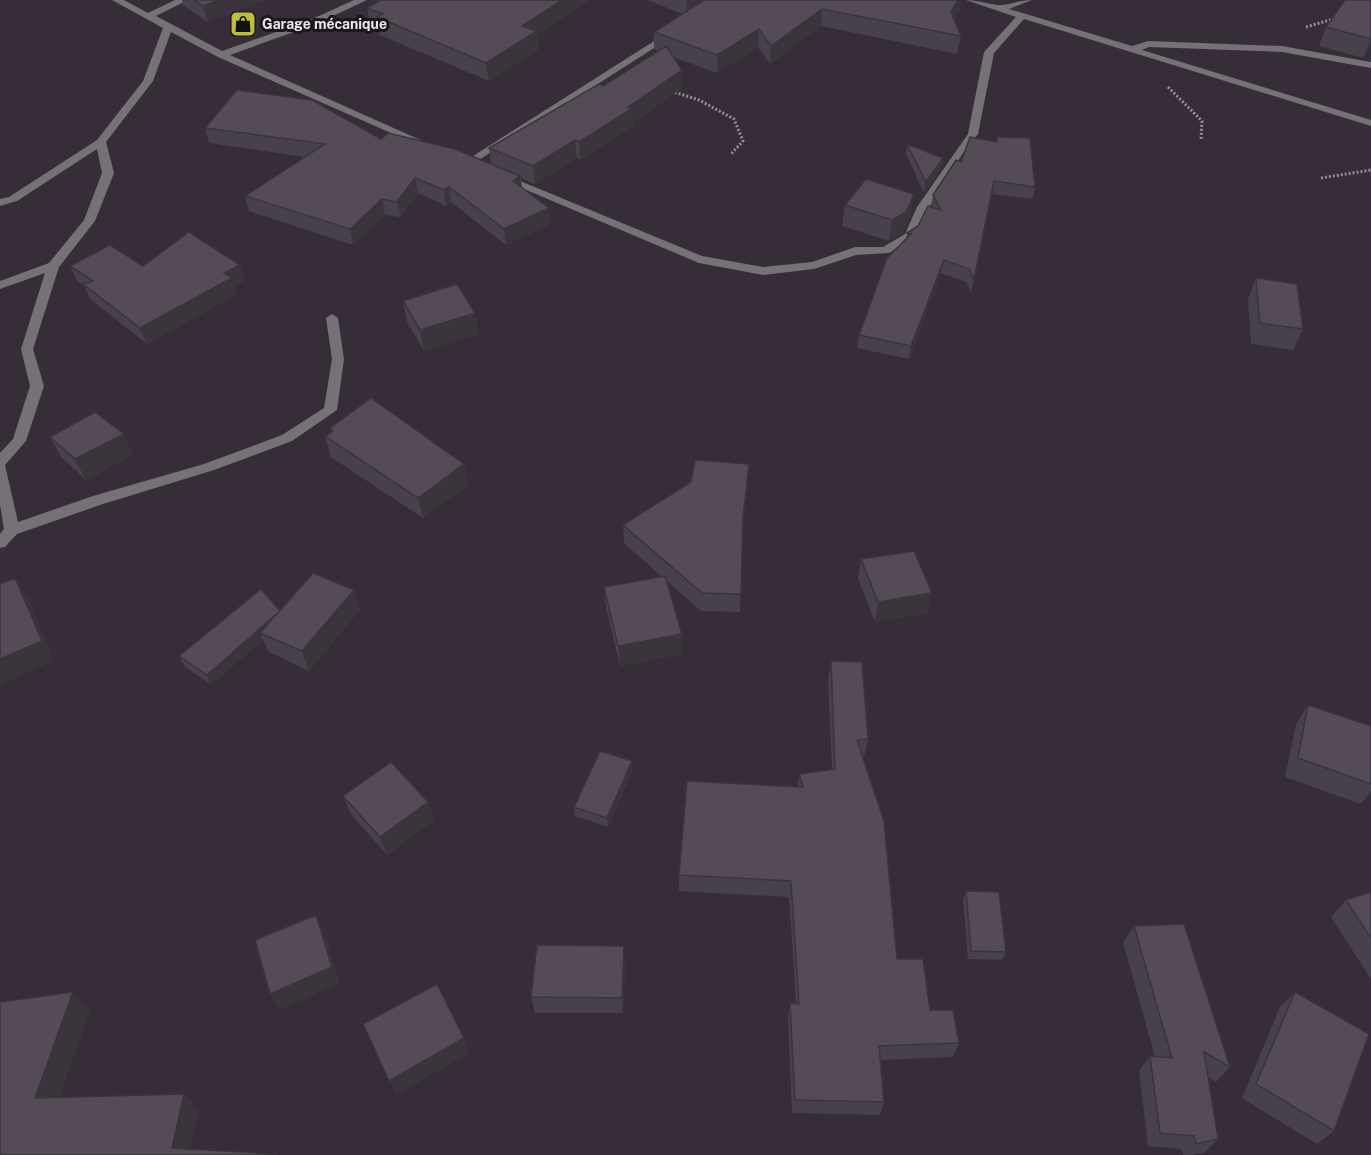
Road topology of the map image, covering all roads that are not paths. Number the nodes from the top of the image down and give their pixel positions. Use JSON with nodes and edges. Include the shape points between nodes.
{"nodes":[{"id":1,"x":117,"y":0,"type":"edge"},
{"id":2,"x":183,"y":0,"type":"edge"},
{"id":3,"x":362,"y":0,"type":"edge"},
{"id":4,"x":970,"y":0,"type":"edge"},
{"id":5,"x":1027,"y":0,"type":"edge"},
{"id":6,"x":999,"y":9,"type":"junction"},
{"id":7,"x":149,"y":16,"type":"junction"},
{"id":8,"x":1022,"y":16,"type":"junction"},
{"id":9,"x":168,"y":26,"type":"junction"},
{"id":10,"x":682,"y":26,"type":"edge"},
{"id":11,"x":1132,"y":50,"type":"junction"},
{"id":12,"x":221,"y":54,"type":"junction"},
{"id":13,"x":1371,"y":65,"type":"edge"},
{"id":14,"x":1371,"y":123,"type":"edge"},
{"id":15,"x":101,"y":142,"type":"junction"},
{"id":16,"x":435,"y":149,"type":"edge"},
{"id":17,"x":0,"y":203,"type":"edge"},
{"id":18,"x":53,"y":266,"type":"junction"},
{"id":19,"x":0,"y":285,"type":"edge"},
{"id":20,"x":332,"y":318,"type":"dead end"},
{"id":21,"x":0,"y":462,"type":"edge"},
{"id":22,"x":0,"y":469,"type":"edge"},
{"id":23,"x":12,"y":530,"type":"junction"},
{"id":24,"x":0,"y":543,"type":"edge"}],
"edges":[{"from":1,"to":7,"type":"street"},
{"from":2,"to":7,"type":"street"},
{"from":3,"to":12,"type":"street"},
{"from":4,"to":6,"type":"street"},
{"from":5,"to":6,"type":"street"},
{"from":6,"to":8,"type":"street"},
{"from":7,"to":9,"type":"street"},
{"from":8,"to":10,"type":"street","via":[[989,52],[973,134],[923,207],[910,236],[885,250],[855,251],[814,265],[763,271],[699,259],[462,160]]},
{"from":8,"to":11,"type":"street"},
{"from":9,"to":12,"type":"street"},
{"from":9,"to":15,"type":"street","via":[[148,81]]},
{"from":11,"to":13,"type":"street","via":[[1148,44],[1282,49]]},
{"from":11,"to":14,"type":"street"},
{"from":12,"to":16,"type":"street"},
{"from":15,"to":17,"type":"street","via":[[13,199]]},
{"from":15,"to":18,"type":"street","via":[[108,173],[89,221]]},
{"from":18,"to":19,"type":"street"},
{"from":18,"to":21,"type":"street","via":[[27,349],[37,386],[19,441]]},
{"from":20,"to":23,"type":"street","via":[[338,359],[330,410],[287,438]]},
{"from":22,"to":23,"type":"street"},
{"from":23,"to":24,"type":"street"}]}
